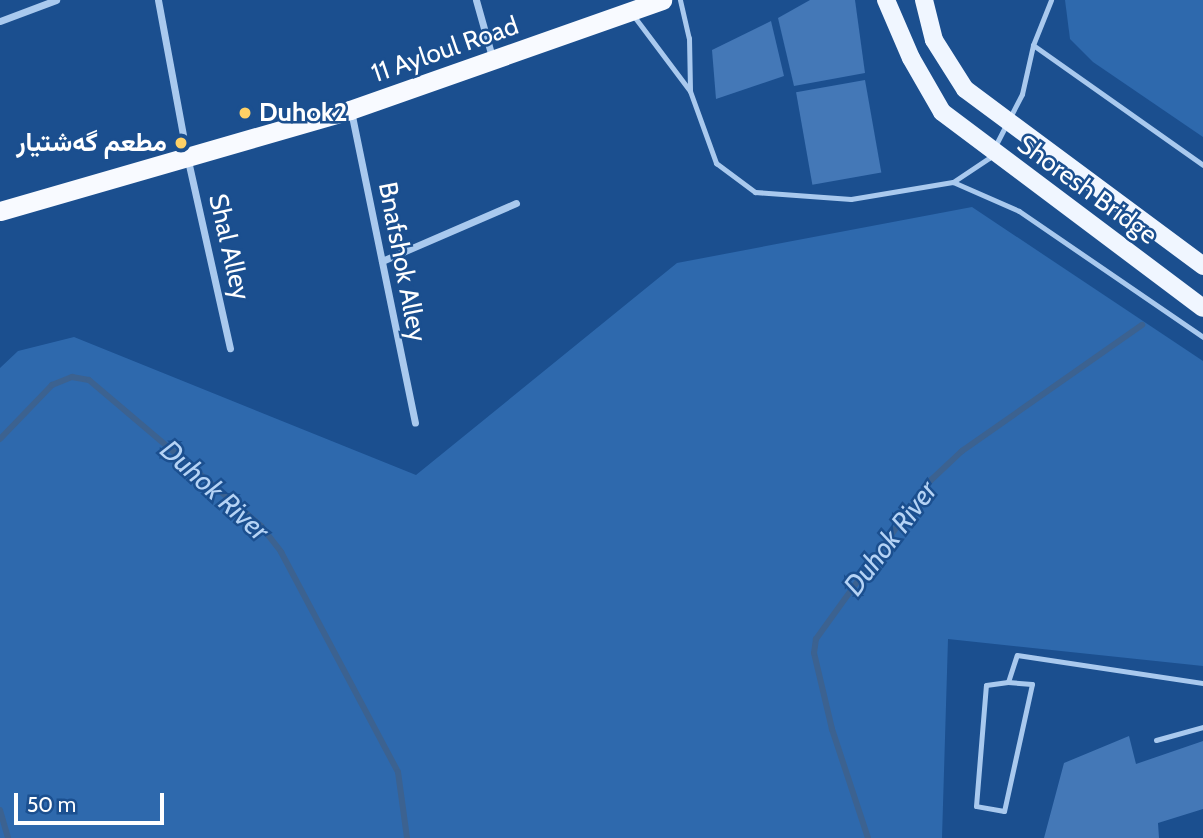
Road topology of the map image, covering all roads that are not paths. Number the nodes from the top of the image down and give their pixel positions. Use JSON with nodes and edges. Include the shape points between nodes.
{"nodes":[{"id":1,"x":55,"y":0,"type":"edge"},
{"id":2,"x":158,"y":0,"type":"edge"},
{"id":3,"x":476,"y":0,"type":"edge"},
{"id":4,"x":662,"y":0,"type":"edge"},
{"id":5,"x":680,"y":0,"type":"edge"},
{"id":6,"x":886,"y":0,"type":"edge"},
{"id":7,"x":924,"y":0,"type":"edge"},
{"id":8,"x":1051,"y":0,"type":"edge"},
{"id":9,"x":632,"y":14,"type":"junction"},
{"id":10,"x":0,"y":19,"type":"edge"},
{"id":11,"x":1033,"y":45,"type":"junction"},
{"id":12,"x":493,"y":61,"type":"junction"},
{"id":13,"x":690,"y":91,"type":"junction"},
{"id":14,"x":350,"y":110,"type":"junction"},
{"id":15,"x":187,"y":156,"type":"junction"},
{"id":16,"x":1203,"y":165,"type":"edge"},
{"id":17,"x":953,"y":182,"type":"junction"},
{"id":18,"x":516,"y":203,"type":"dead end"},
{"id":19,"x":0,"y":211,"type":"edge"},
{"id":20,"x":382,"y":261,"type":"junction"},
{"id":21,"x":1203,"y":266,"type":"edge"},
{"id":22,"x":1203,"y":308,"type":"edge"},
{"id":23,"x":1203,"y":337,"type":"edge"},
{"id":24,"x":230,"y":348,"type":"dead end"},
{"id":25,"x":415,"y":422,"type":"dead end"},
{"id":26,"x":1008,"y":682,"type":"junction"},
{"id":27,"x":1203,"y":683,"type":"edge"},
{"id":28,"x":1203,"y":727,"type":"edge"},
{"id":29,"x":1156,"y":740,"type":"dead end"}],
"edges":[{"from":1,"to":10,"type":"street"},
{"from":2,"to":15,"type":"street","name":"Shal Alley"},
{"from":3,"to":12,"type":"street"},
{"from":4,"to":9,"type":"highway","name":"11 Ayloul Road"},
{"from":5,"to":13,"type":"lane","via":[[690,38]]},
{"from":6,"to":22,"type":"main road","name":"Shoresh Bridge","bridge":true,"via":[[911,58],[942,112]]},
{"from":7,"to":21,"type":"main road","name":"Shoresh Bridge","bridge":true,"via":[[934,40],[965,89]]},
{"from":8,"to":11,"type":"lane"},
{"from":9,"to":12,"type":"highway","name":"11 Ayloul Road"},
{"from":9,"to":13,"type":"lane"},
{"from":11,"to":16,"type":"lane"},
{"from":11,"to":17,"type":"lane","via":[[1022,94],[989,158]]},
{"from":12,"to":14,"type":"highway","name":"11 Ayloul Road"},
{"from":13,"to":17,"type":"lane","via":[[716,163],[755,192],[851,199]]},
{"from":14,"to":15,"type":"highway","name":"11 Ayloul Road"},
{"from":14,"to":20,"type":"street","name":"Bnafshok Alley"},
{"from":15,"to":19,"type":"highway","name":"11 Ayloul Road"},
{"from":15,"to":24,"type":"street","name":"Shal Alley"},
{"from":17,"to":23,"type":"lane","via":[[1019,211]]},
{"from":18,"to":20,"type":"street"},
{"from":20,"to":25,"type":"street","name":"Bnafshok Alley"},
{"from":26,"to":26,"type":"lane","via":[[986,685],[976,806],[1004,811],[1032,684]]},
{"from":26,"to":27,"type":"lane","via":[[1017,655]]},
{"from":28,"to":29,"type":"lane"}]}
